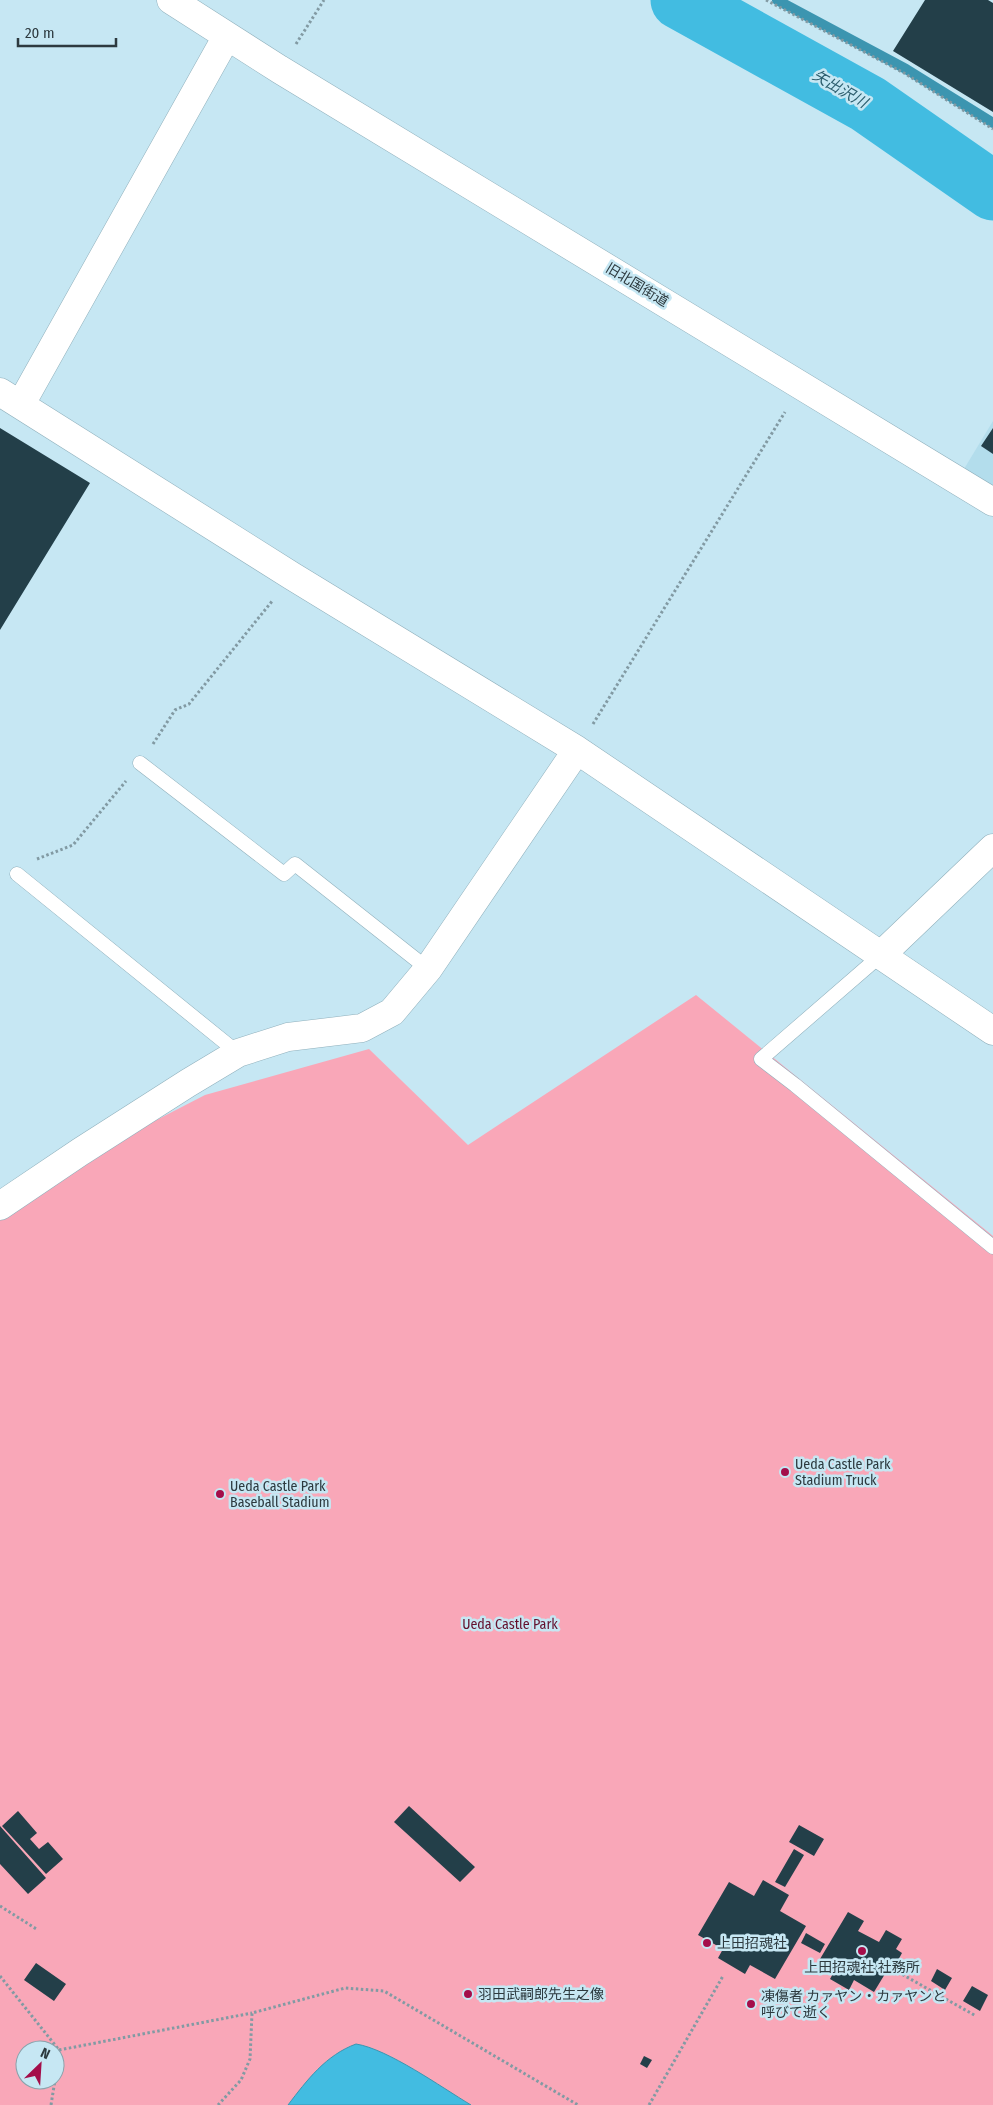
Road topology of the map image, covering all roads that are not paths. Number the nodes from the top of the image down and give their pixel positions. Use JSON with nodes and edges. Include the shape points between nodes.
{"nodes":[{"id":1,"x":171,"y":0,"type":"edge"},
{"id":2,"x":227,"y":36,"type":"junction"},
{"id":3,"x":10,"y":398,"type":"edge"},
{"id":4,"x":993,"y":502,"type":"edge"},
{"id":5,"x":577,"y":750,"type":"junction"},
{"id":6,"x":140,"y":763,"type":"road end"},
{"id":7,"x":993,"y":848,"type":"edge"},
{"id":8,"x":17,"y":874,"type":"road end"},
{"id":9,"x":881,"y":955,"type":"junction"},
{"id":10,"x":428,"y":969,"type":"junction"},
{"id":11,"x":993,"y":1031,"type":"edge"},
{"id":12,"x":238,"y":1053,"type":"junction"},
{"id":13,"x":0,"y":1206,"type":"edge"},
{"id":14,"x":993,"y":1247,"type":"edge"}],
"edges":[{"from":1,"to":2,"type":"street"},
{"from":2,"to":3,"type":"street"},
{"from":2,"to":4,"type":"street","name":"旧北国街道"},
{"from":3,"to":5,"type":"street"},
{"from":5,"to":9,"type":"street"},
{"from":5,"to":10,"type":"street"},
{"from":6,"to":10,"type":"lane","via":[[284,874],[295,864]]},
{"from":7,"to":9,"type":"street"},
{"from":8,"to":12,"type":"lane"},
{"from":9,"to":11,"type":"street"},
{"from":9,"to":14,"type":"lane","via":[[761,1060]]},
{"from":10,"to":12,"type":"street","via":[[392,1012],[362,1028],[288,1037]]},
{"from":12,"to":13,"type":"street","via":[[88,1146]]}]}
